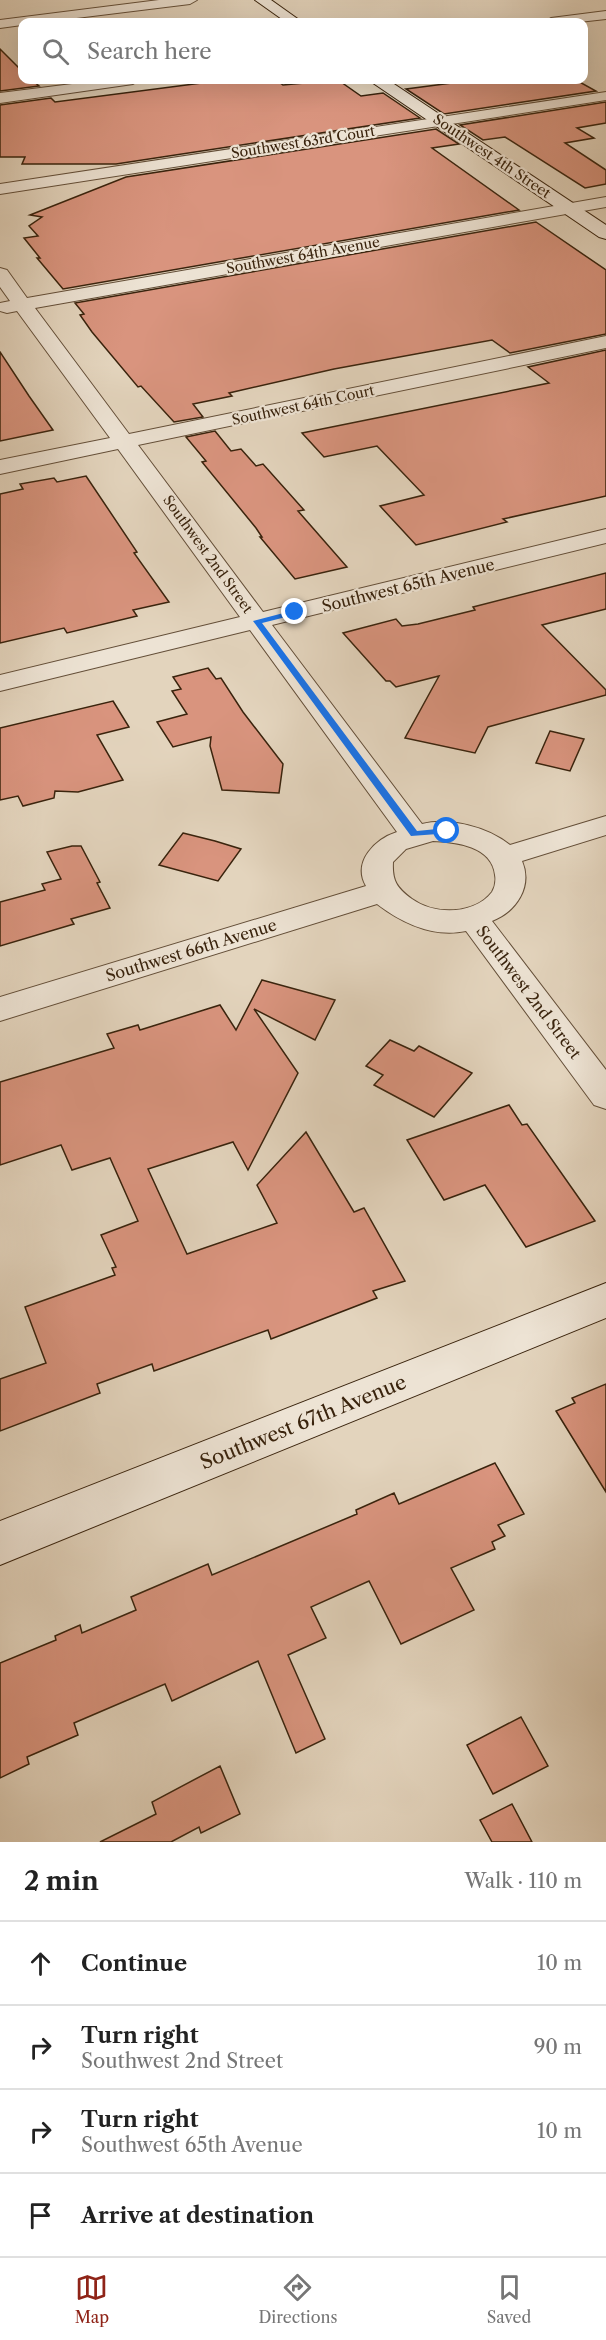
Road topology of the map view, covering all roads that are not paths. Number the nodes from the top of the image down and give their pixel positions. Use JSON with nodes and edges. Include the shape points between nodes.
{"nodes":[{"id":1,"x":190,"y":0,"type":"edge"},
{"id":2,"x":262,"y":0,"type":"edge"},
{"id":3,"x":606,"y":15,"type":"edge"},
{"id":4,"x":48,"y":18,"type":"edge"},
{"id":5,"x":289,"y":18,"type":"edge"},
{"id":6,"x":582,"y":18,"type":"edge"},
{"id":7,"x":18,"y":22,"type":"edge"},
{"id":8,"x":0,"y":24,"type":"edge"},
{"id":9,"x":103,"y":84,"type":"edge"},
{"id":10,"x":384,"y":84,"type":"edge"},
{"id":11,"x":606,"y":96,"type":"edge"},
{"id":12,"x":0,"y":98,"type":"edge"},
{"id":13,"x":440,"y":122,"type":"junction"},
{"id":14,"x":0,"y":189,"type":"edge"},
{"id":15,"x":606,"y":202,"type":"edge"},
{"id":16,"x":569,"y":208,"type":"junction"},
{"id":17,"x":606,"y":233,"type":"edge"},
{"id":18,"x":0,"y":274,"type":"edge"},
{"id":19,"x":11,"y":306,"type":"edge"},
{"id":20,"x":606,"y":342,"type":"edge"},
{"id":21,"x":125,"y":441,"type":"junction"},
{"id":22,"x":0,"y":467,"type":"edge"},
{"id":23,"x":606,"y":536,"type":"edge"},
{"id":24,"x":257,"y":621,"type":"junction"},
{"id":25,"x":0,"y":683,"type":"edge"},
{"id":26,"x":606,"y":825,"type":"edge"},
{"id":27,"x":414,"y":834,"type":"junction"},
{"id":28,"x":503,"y":857,"type":"junction"},
{"id":29,"x":381,"y":892,"type":"junction"},
{"id":30,"x":472,"y":918,"type":"junction"},
{"id":31,"x":0,"y":1009,"type":"edge"},
{"id":32,"x":606,"y":1096,"type":"edge"},
{"id":33,"x":606,"y":1300,"type":"edge"},
{"id":34,"x":0,"y":1543,"type":"edge"}],
"edges":[{"from":1,"to":4,"type":"street"},
{"from":2,"to":5,"type":"street"},
{"from":3,"to":6,"type":"street"},
{"from":7,"to":8,"type":"street"},
{"from":9,"to":12,"type":"street"},
{"from":10,"to":13,"type":"street","name":"Southwest 4th Street"},
{"from":11,"to":13,"type":"street","name":"Southwest 63rd Court"},
{"from":13,"to":14,"type":"street","name":"Southwest 63rd Court"},
{"from":13,"to":16,"type":"street","name":"Southwest 4th Street"},
{"from":15,"to":16,"type":"street","name":"Southwest 64th Avenue"},
{"from":16,"to":17,"type":"street","name":"Southwest 4th Street"},
{"from":16,"to":19,"type":"street","name":"Southwest 64th Avenue"},
{"from":18,"to":19,"type":"street","name":"Southwest 2nd Street"},
{"from":19,"to":21,"type":"street","name":"Southwest 2nd Street"},
{"from":20,"to":21,"type":"street","name":"Southwest 64th Court"},
{"from":21,"to":22,"type":"street","name":"Southwest 64th Court"},
{"from":21,"to":24,"type":"street","name":"Southwest 2nd Street"},
{"from":23,"to":24,"type":"street","name":"Southwest 65th Avenue"},
{"from":24,"to":25,"type":"street","name":"Southwest 65th Avenue"},
{"from":24,"to":27,"type":"street","name":"Southwest 2nd Street"},
{"from":26,"to":28,"type":"street"},
{"from":27,"to":28,"type":"street","via":[[464,834],[493,847]]},
{"from":27,"to":29,"type":"street","via":[[388,848],[379,858],[376,870]]},
{"from":28,"to":30,"type":"street","via":[[511,877],[505,897],[487,913]]},
{"from":29,"to":30,"type":"street","via":[[421,918]]},
{"from":29,"to":31,"type":"street","name":"Southwest 66th Avenue"},
{"from":30,"to":32,"type":"street","name":"Southwest 2nd Street"},
{"from":33,"to":34,"type":"street","name":"Southwest 67th Avenue"}]}
